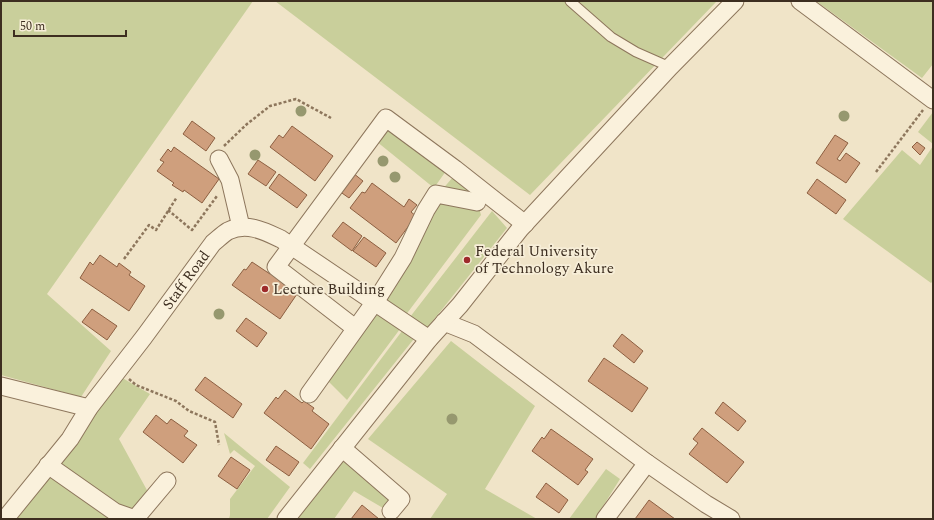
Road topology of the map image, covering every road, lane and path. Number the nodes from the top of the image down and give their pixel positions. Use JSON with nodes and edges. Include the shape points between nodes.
{"nodes":[{"id":1,"x":570,"y":1,"type":"edge"},
{"id":2,"x":735,"y":1,"type":"edge"},
{"id":3,"x":800,"y":1,"type":"edge"},
{"id":4,"x":670,"y":67,"type":"junction"},
{"id":5,"x":932,"y":99,"type":"edge"},
{"id":6,"x":331,"y":118,"type":"dead end"},
{"id":7,"x":219,"y":159,"type":"joint"},
{"id":8,"x":876,"y":172,"type":"dead end"},
{"id":9,"x":230,"y":180,"type":"junction"},
{"id":10,"x":176,"y":197,"type":"dead end"},
{"id":11,"x":477,"y":202,"type":"dead end"},
{"id":12,"x":168,"y":210,"type":"dead end"},
{"id":13,"x":525,"y":224,"type":"junction"},
{"id":14,"x":241,"y":227,"type":"junction"},
{"id":15,"x":292,"y":246,"type":"junction"},
{"id":16,"x":124,"y":259,"type":"dead end"},
{"id":17,"x":374,"y":301,"type":"junction"},
{"id":18,"x":460,"y":305,"type":"junction"},
{"id":19,"x":444,"y":322,"type":"junction"},
{"id":20,"x":355,"y":328,"type":"junction"},
{"id":21,"x":474,"y":334,"type":"junction"},
{"id":22,"x":429,"y":339,"type":"junction"},
{"id":23,"x":118,"y":370,"type":"junction"},
{"id":24,"x":1,"y":386,"type":"edge"},
{"id":25,"x":309,"y":394,"type":"dead end"},
{"id":26,"x":89,"y":408,"type":"junction"},
{"id":27,"x":219,"y":445,"type":"dead end"},
{"id":28,"x":342,"y":448,"type":"junction"},
{"id":29,"x":646,"y":463,"type":"junction"},
{"id":30,"x":48,"y":465,"type":"junction"},
{"id":31,"x":167,"y":481,"type":"dead end"},
{"id":32,"x":391,"y":511,"type":"dead end"},
{"id":33,"x":5,"y":519,"type":"edge"},
{"id":34,"x":135,"y":519,"type":"edge"},
{"id":35,"x":286,"y":519,"type":"edge"},
{"id":36,"x":605,"y":519,"type":"edge"},
{"id":37,"x":731,"y":519,"type":"edge"}],
"edges":[{"from":1,"to":4,"type":"lane","via":[[611,37],[636,52]]},
{"from":2,"to":4,"type":"street"},
{"from":3,"to":5,"type":"street"},
{"from":4,"to":13,"type":"street"},
{"from":5,"to":8,"type":"path"},
{"from":6,"to":7,"type":"path","via":[[296,100],[270,106],[223,148]]},
{"from":7,"to":9,"type":"street"},
{"from":9,"to":12,"type":"path","via":[[192,230]]},
{"from":9,"to":14,"type":"street"},
{"from":10,"to":16,"type":"path","via":[[156,230],[149,225]]},
{"from":11,"to":17,"type":"street","via":[[436,194],[403,258]]},
{"from":13,"to":15,"type":"street","via":[[386,118]]},
{"from":13,"to":18,"type":"street"},
{"from":14,"to":15,"type":"street","via":[[258,228],[282,238]]},
{"from":14,"to":23,"type":"street","name":"Staff Road","via":[[227,232],[214,243]]},
{"from":15,"to":17,"type":"street"},
{"from":15,"to":20,"type":"street","via":[[276,267]]},
{"from":17,"to":20,"type":"street"},
{"from":17,"to":22,"type":"street"},
{"from":18,"to":19,"type":"street"},
{"from":18,"to":21,"type":"street"},
{"from":19,"to":21,"type":"street"},
{"from":19,"to":22,"type":"street"},
{"from":20,"to":25,"type":"street"},
{"from":21,"to":29,"type":"street"},
{"from":22,"to":28,"type":"street"},
{"from":23,"to":26,"type":"street","name":"Staff Road"},
{"from":23,"to":27,"type":"path","via":[[136,385],[176,401],[189,411],[215,422]]},
{"from":24,"to":26,"type":"street"},
{"from":26,"to":30,"type":"street","name":"Staff Road","via":[[70,439]]},
{"from":28,"to":32,"type":"street","via":[[400,499]]},
{"from":28,"to":35,"type":"street"},
{"from":29,"to":36,"type":"street"},
{"from":29,"to":37,"type":"street"},
{"from":30,"to":33,"type":"street","name":"Staff Road"},
{"from":30,"to":34,"type":"street","via":[[115,512]]},
{"from":31,"to":34,"type":"street"}]}
